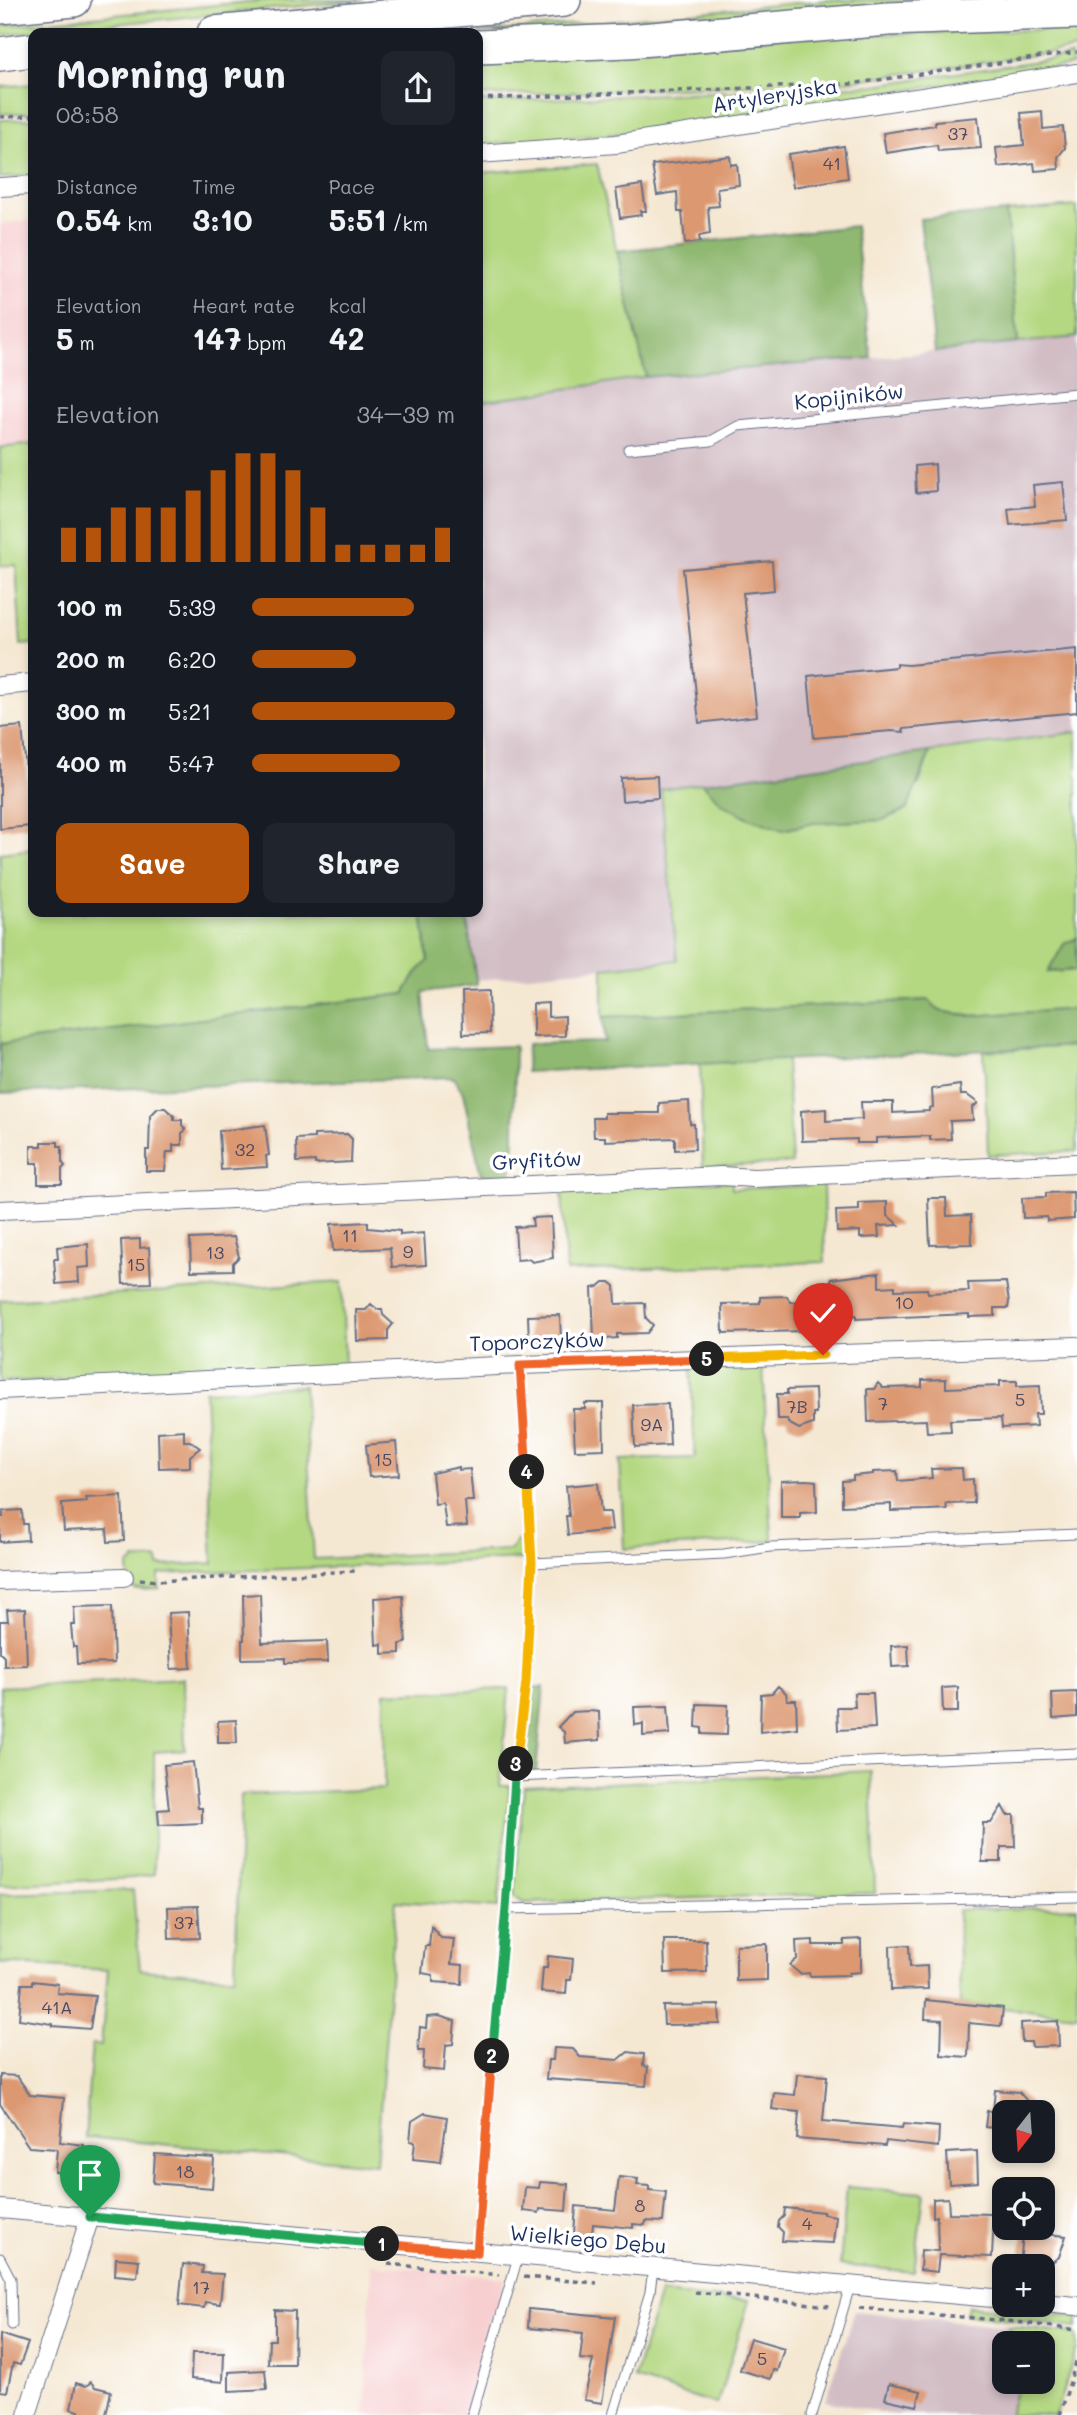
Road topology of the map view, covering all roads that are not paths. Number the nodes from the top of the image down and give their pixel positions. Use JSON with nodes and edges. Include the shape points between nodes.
{"nodes":[{"id":1,"x":67,"y":0,"type":"edge"},
{"id":2,"x":564,"y":0,"type":"edge"},
{"id":3,"x":0,"y":7,"type":"edge"},
{"id":4,"x":1077,"y":12,"type":"edge"},
{"id":5,"x":267,"y":28,"type":"edge"},
{"id":6,"x":483,"y":47,"type":"edge"},
{"id":7,"x":28,"y":51,"type":"edge"},
{"id":8,"x":0,"y":54,"type":"edge"},
{"id":9,"x":1077,"y":73,"type":"edge"},
{"id":10,"x":483,"y":154,"type":"edge"},
{"id":11,"x":28,"y":184,"type":"edge"},
{"id":12,"x":0,"y":187,"type":"edge"},
{"id":13,"x":1077,"y":393,"type":"edge"},
{"id":14,"x":628,"y":449,"type":"dead end"},
{"id":15,"x":28,"y":683,"type":"edge"},
{"id":16,"x":0,"y":686,"type":"edge"},
{"id":17,"x":1077,"y":1163,"type":"edge"},
{"id":18,"x":0,"y":1210,"type":"edge"},
{"id":19,"x":1077,"y":1346,"type":"edge"},
{"id":20,"x":520,"y":1365,"type":"junction"},
{"id":21,"x":0,"y":1390,"type":"edge"},
{"id":22,"x":1077,"y":1534,"type":"edge"},
{"id":23,"x":532,"y":1563,"type":"junction"},
{"id":24,"x":124,"y":1577,"type":"dead end"},
{"id":25,"x":0,"y":1581,"type":"edge"},
{"id":26,"x":1077,"y":1754,"type":"edge"},
{"id":27,"x":515,"y":1777,"type":"junction"},
{"id":28,"x":1077,"y":1897,"type":"edge"},
{"id":29,"x":506,"y":1909,"type":"junction"},
{"id":30,"x":0,"y":2209,"type":"edge"},
{"id":31,"x":90,"y":2217,"type":"junction"},
{"id":32,"x":477,"y":2253,"type":"junction"},
{"id":33,"x":518,"y":2257,"type":"junction"},
{"id":34,"x":0,"y":2259,"type":"edge"},
{"id":35,"x":653,"y":2268,"type":"junction"},
{"id":36,"x":850,"y":2286,"type":"junction"},
{"id":37,"x":992,"y":2299,"type":"edge"},
{"id":38,"x":1055,"y":2304,"type":"edge"},
{"id":39,"x":1077,"y":2306,"type":"edge"},
{"id":40,"x":12,"y":2325,"type":"dead end"},
{"id":41,"x":27,"y":2415,"type":"edge"},
{"id":42,"x":472,"y":2415,"type":"edge"},
{"id":43,"x":612,"y":2415,"type":"edge"},
{"id":44,"x":812,"y":2415,"type":"edge"}],
"edges":[{"from":1,"to":3,"type":"highway"},
{"from":2,"to":5,"type":"highway"},
{"from":4,"to":6,"type":"highway","via":[[888,19],[590,44]]},
{"from":7,"to":8,"type":"highway"},
{"from":9,"to":10,"type":"street","name":"Artyleryjska","via":[[616,144]]},
{"from":11,"to":12,"type":"street"},
{"from":13,"to":14,"type":"lane","name":"Kopijników","via":[[738,426],[710,440]]},
{"from":15,"to":16,"type":"street"},
{"from":17,"to":18,"type":"street","name":"Gryfitów"},
{"from":19,"to":20,"type":"street","name":"Toporczyków"},
{"from":20,"to":21,"type":"street","name":"Toporczyków"},
{"from":20,"to":23,"type":"lane"},
{"from":22,"to":23,"type":"lane"},
{"from":23,"to":27,"type":"lane"},
{"from":24,"to":25,"type":"street"},
{"from":26,"to":27,"type":"lane"},
{"from":27,"to":29,"type":"lane"},
{"from":28,"to":29,"type":"lane"},
{"from":29,"to":32,"type":"lane"},
{"from":30,"to":31,"type":"street","name":"Wielkiego Dębu"},
{"from":31,"to":32,"type":"street","name":"Wielkiego Dębu"},
{"from":31,"to":41,"type":"street"},
{"from":32,"to":33,"type":"street","name":"Wielkiego Dębu"},
{"from":33,"to":35,"type":"street","name":"Wielkiego Dębu"},
{"from":33,"to":42,"type":"lane"},
{"from":34,"to":40,"type":"lane","via":[[11,2279]]},
{"from":35,"to":36,"type":"street","name":"Wielkiego Dębu"},
{"from":35,"to":43,"type":"lane","via":[[650,2292]]},
{"from":36,"to":37,"type":"street","name":"Wielkiego Dębu"},
{"from":36,"to":44,"type":"lane"},
{"from":38,"to":39,"type":"street"}]}
